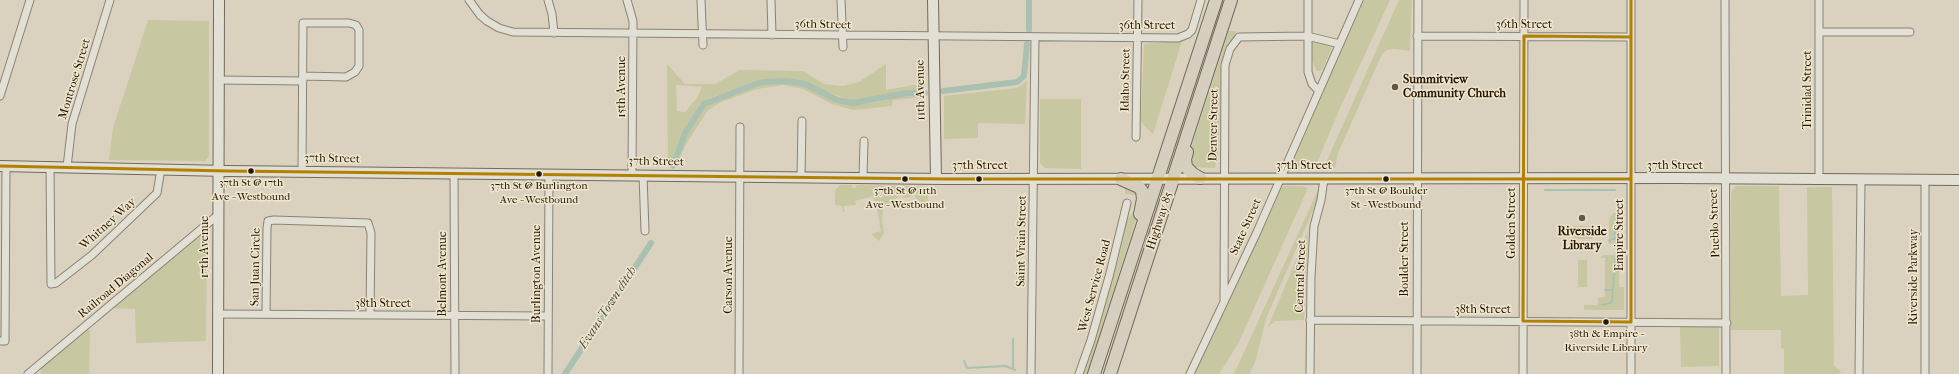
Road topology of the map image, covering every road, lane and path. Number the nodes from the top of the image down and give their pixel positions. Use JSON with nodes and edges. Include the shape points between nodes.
{"nodes":[{"id":1,"x":30,"y":0,"type":"edge"},
{"id":2,"x":110,"y":0,"type":"edge"},
{"id":3,"x":219,"y":0,"type":"edge"},
{"id":4,"x":469,"y":0,"type":"edge"},
{"id":5,"x":548,"y":0,"type":"edge"},
{"id":6,"x":627,"y":0,"type":"edge"},
{"id":7,"x":701,"y":0,"type":"edge"},
{"id":8,"x":771,"y":0,"type":"edge"},
{"id":9,"x":841,"y":0,"type":"edge"},
{"id":10,"x":933,"y":0,"type":"edge"},
{"id":11,"x":1138,"y":0,"type":"edge"},
{"id":12,"x":1201,"y":0,"type":"edge"},
{"id":13,"x":1216,"y":0,"type":"edge"},
{"id":14,"x":1232,"y":0,"type":"edge"},
{"id":15,"x":1308,"y":0,"type":"edge"},
{"id":16,"x":1359,"y":0,"type":"edge"},
{"id":17,"x":1418,"y":0,"type":"edge"},
{"id":18,"x":1524,"y":0,"type":"edge"},
{"id":19,"x":1631,"y":0,"type":"edge"},
{"id":20,"x":1725,"y":0,"type":"edge"},
{"id":21,"x":1819,"y":0,"type":"edge"},
{"id":22,"x":1819,"y":32,"type":"junction"},
{"id":23,"x":1910,"y":32,"type":"dead end"},
{"id":24,"x":554,"y":33,"type":"junction"},
{"id":25,"x":633,"y":34,"type":"junction"},
{"id":26,"x":703,"y":34,"type":"junction"},
{"id":27,"x":772,"y":35,"type":"junction"},
{"id":28,"x":843,"y":36,"type":"junction"},
{"id":29,"x":933,"y":36,"type":"junction"},
{"id":30,"x":1307,"y":36,"type":"junction"},
{"id":31,"x":1417,"y":36,"type":"junction"},
{"id":32,"x":1524,"y":36,"type":"junction"},
{"id":33,"x":1035,"y":37,"type":"junction"},
{"id":34,"x":1138,"y":37,"type":"junction"},
{"id":35,"x":1631,"y":37,"type":"junction"},
{"id":36,"x":1340,"y":44,"type":"junction"},
{"id":37,"x":703,"y":45,"type":"dead end"},
{"id":38,"x":843,"y":47,"type":"dead end"},
{"id":39,"x":1208,"y":74,"type":"junction"},
{"id":40,"x":303,"y":79,"type":"junction"},
{"id":41,"x":218,"y":80,"type":"junction"},
{"id":42,"x":1319,"y":91,"type":"junction"},
{"id":43,"x":0,"y":96,"type":"edge"},
{"id":44,"x":802,"y":121,"type":"dead end"},
{"id":45,"x":740,"y":126,"type":"dead end"},
{"id":46,"x":1136,"y":137,"type":"dead end"},
{"id":47,"x":864,"y":141,"type":"dead end"},
{"id":48,"x":3,"y":166,"type":"edge"},
{"id":49,"x":50,"y":166,"type":"junction"},
{"id":50,"x":67,"y":167,"type":"junction"},
{"id":51,"x":161,"y":169,"type":"junction"},
{"id":52,"x":218,"y":170,"type":"junction"},
{"id":53,"x":302,"y":171,"type":"junction"},
{"id":54,"x":454,"y":173,"type":"junction"},
{"id":55,"x":549,"y":174,"type":"junction"},
{"id":56,"x":632,"y":175,"type":"junction"},
{"id":57,"x":643,"y":175,"type":"junction"},
{"id":58,"x":740,"y":176,"type":"junction"},
{"id":59,"x":801,"y":177,"type":"junction"},
{"id":60,"x":863,"y":177,"type":"junction"},
{"id":61,"x":1174,"y":178,"type":"junction"},
{"id":62,"x":1200,"y":178,"type":"junction"},
{"id":63,"x":1224,"y":178,"type":"junction"},
{"id":64,"x":936,"y":179,"type":"junction"},
{"id":65,"x":1033,"y":179,"type":"junction"},
{"id":66,"x":1121,"y":179,"type":"junction"},
{"id":67,"x":1158,"y":179,"type":"junction"},
{"id":68,"x":1279,"y":179,"type":"junction"},
{"id":69,"x":1324,"y":179,"type":"junction"},
{"id":70,"x":1416,"y":179,"type":"junction"},
{"id":71,"x":1524,"y":179,"type":"junction"},
{"id":72,"x":1631,"y":179,"type":"junction"},
{"id":73,"x":1724,"y":179,"type":"junction"},
{"id":74,"x":1819,"y":180,"type":"junction"},
{"id":75,"x":1861,"y":180,"type":"junction"},
{"id":76,"x":1925,"y":180,"type":"junction"},
{"id":77,"x":1959,"y":180,"type":"edge"},
{"id":78,"x":1127,"y":203,"type":"dead end"},
{"id":79,"x":218,"y":215,"type":"junction"},
{"id":80,"x":645,"y":231,"type":"dead end"},
{"id":81,"x":1133,"y":255,"type":"junction"},
{"id":82,"x":1224,"y":302,"type":"junction"},
{"id":83,"x":218,"y":314,"type":"junction"},
{"id":84,"x":266,"y":314,"type":"junction"},
{"id":85,"x":370,"y":315,"type":"junction"},
{"id":86,"x":454,"y":316,"type":"junction"},
{"id":87,"x":548,"y":316,"type":"junction"},
{"id":88,"x":1310,"y":320,"type":"junction"},
{"id":89,"x":1416,"y":321,"type":"junction"},
{"id":90,"x":1523,"y":322,"type":"junction"},
{"id":91,"x":1631,"y":322,"type":"junction"},
{"id":92,"x":1727,"y":323,"type":"junction"},
{"id":93,"x":3,"y":341,"type":"edge"},
{"id":94,"x":28,"y":374,"type":"edge"},
{"id":95,"x":218,"y":374,"type":"edge"},
{"id":96,"x":454,"y":374,"type":"edge"},
{"id":97,"x":548,"y":374,"type":"edge"},
{"id":98,"x":739,"y":374,"type":"edge"},
{"id":99,"x":1031,"y":374,"type":"edge"},
{"id":100,"x":1079,"y":374,"type":"edge"},
{"id":101,"x":1094,"y":374,"type":"edge"},
{"id":102,"x":1110,"y":374,"type":"edge"},
{"id":103,"x":1190,"y":374,"type":"edge"},
{"id":104,"x":1310,"y":374,"type":"edge"},
{"id":105,"x":1417,"y":374,"type":"edge"},
{"id":106,"x":1523,"y":374,"type":"edge"},
{"id":107,"x":1631,"y":374,"type":"edge"},
{"id":108,"x":1726,"y":374,"type":"edge"},
{"id":109,"x":1860,"y":374,"type":"edge"},
{"id":110,"x":1925,"y":374,"type":"edge"}],
"edges":[{"from":1,"to":43,"type":"street"},
{"from":2,"to":50,"type":"street","name":"Montrose Street","via":[[72,124]]},
{"from":3,"to":41,"type":"main road","name":"17th Avenue"},
{"from":4,"to":24,"type":"street","name":"36th Street","via":[[480,15],[499,28],[513,32]]},
{"from":5,"to":24,"type":"street"},
{"from":6,"to":25,"type":"street","name":"15th Avenue","via":[[633,16]]},
{"from":7,"to":26,"type":"street"},
{"from":8,"to":27,"type":"street"},
{"from":9,"to":28,"type":"street"},
{"from":10,"to":29,"type":"main road","name":"11th Avenue"},
{"from":11,"to":34,"type":"street","name":"Idaho Street"},
{"from":12,"to":34,"type":"street","name":"36th Street","via":[[1192,30],[1188,34],[1178,38]]},
{"from":13,"to":67,"type":"highway","name":"Highway 85"},
{"from":14,"to":39,"type":"highway","name":"Highway 85"},
{"from":15,"to":30,"type":"street"},
{"from":16,"to":36,"type":"street","name":"State Street"},
{"from":17,"to":31,"type":"street","name":"Boulder Street"},
{"from":18,"to":32,"type":"street","name":"Golden Street"},
{"from":19,"to":35,"type":"street","name":"Empire Street"},
{"from":20,"to":73,"type":"street","name":"Pueblo Street"},
{"from":21,"to":22,"type":"street","name":"Trinidad Street"},
{"from":22,"to":23,"type":"street"},
{"from":22,"to":74,"type":"street","name":"Trinidad Street"},
{"from":24,"to":25,"type":"street","name":"36th Street"},
{"from":25,"to":26,"type":"street","name":"36th Street"},
{"from":25,"to":56,"type":"street","name":"15th Avenue"},
{"from":26,"to":27,"type":"street","name":"36th Street"},
{"from":26,"to":37,"type":"street"},
{"from":27,"to":28,"type":"street","name":"36th Street"},
{"from":28,"to":29,"type":"street","name":"36th Street"},
{"from":28,"to":38,"type":"street"},
{"from":29,"to":33,"type":"street","name":"36th Street"},
{"from":29,"to":64,"type":"main road","name":"11th Avenue"},
{"from":30,"to":36,"type":"street"},
{"from":30,"to":42,"type":"street","via":[[1308,72],[1312,84]]},
{"from":30,"to":63,"type":"street","name":"Denver Street","via":[[1239,37],[1232,45],[1225,65]]},
{"from":31,"to":32,"type":"street","name":"36th Street"},
{"from":31,"to":70,"type":"street","name":"Boulder Street"},
{"from":32,"to":35,"type":"street","name":"36th Street"},
{"from":32,"to":71,"type":"street","name":"Golden Street"},
{"from":33,"to":34,"type":"street","name":"36th Street"},
{"from":33,"to":65,"type":"street","name":"Saint Vrain Street"},
{"from":34,"to":46,"type":"street","name":"Idaho Street"},
{"from":35,"to":72,"type":"street","name":"Empire Street"},
{"from":36,"to":42,"type":"street","name":"State Street"},
{"from":39,"to":61,"type":"highway","name":"Highway 85"},
{"from":39,"to":62,"type":"highway","via":[[1206,93],[1185,159],[1188,170]]},
{"from":40,"to":40,"type":"street","via":[[303,23],[349,22],[356,25],[359,30],[359,66],[355,72],[346,77]]},
{"from":40,"to":41,"type":"street"},
{"from":40,"to":53,"type":"street"},
{"from":41,"to":52,"type":"main road","name":"17th Avenue"},
{"from":42,"to":68,"type":"street","name":"State Street"},
{"from":44,"to":59,"type":"street"},
{"from":45,"to":58,"type":"street","name":"Carson Avenue"},
{"from":47,"to":60,"type":"street"},
{"from":48,"to":49,"type":"main road","name":"37th Street"},
{"from":48,"to":93,"type":"street"},
{"from":49,"to":50,"type":"main road","name":"37th Street"},
{"from":49,"to":51,"type":"street","name":"Whitney Way","via":[[51,284],[56,283],[92,255],[157,193]]},
{"from":50,"to":51,"type":"main road","name":"37th Street"},
{"from":51,"to":52,"type":"main road","name":"37th Street"},
{"from":52,"to":53,"type":"main road","name":"37th Street"},
{"from":52,"to":79,"type":"main road","name":"17th Avenue"},
{"from":53,"to":54,"type":"main road","name":"37th Street"},
{"from":54,"to":55,"type":"main road","name":"37th Street"},
{"from":54,"to":86,"type":"street","name":"Belmont Avenue"},
{"from":55,"to":56,"type":"main road","name":"37th Street"},
{"from":55,"to":87,"type":"street","name":"Burlington Avenue"},
{"from":56,"to":57,"type":"main road","name":"37th Street"},
{"from":57,"to":58,"type":"main road","name":"37th Street"},
{"from":57,"to":80,"type":"street"},
{"from":58,"to":59,"type":"main road","name":"37th Street"},
{"from":58,"to":98,"type":"street","name":"Carson Avenue"},
{"from":59,"to":60,"type":"main road","name":"37th Street"},
{"from":60,"to":64,"type":"main road","name":"37th Street"},
{"from":61,"to":62,"type":"main road","name":"37th Street"},
{"from":61,"to":67,"type":"main road","name":"37th Street"},
{"from":61,"to":102,"type":"highway","name":"Highway 85"},
{"from":62,"to":63,"type":"main road","name":"37th Street"},
{"from":63,"to":68,"type":"main road","name":"37th Street"},
{"from":63,"to":82,"type":"street","name":"Denver Street"},
{"from":64,"to":65,"type":"main road","name":"37th Street"},
{"from":65,"to":66,"type":"main road","name":"37th Street"},
{"from":65,"to":99,"type":"street","name":"Saint Vrain Street"},
{"from":66,"to":67,"type":"main road","name":"37th Street"},
{"from":66,"to":81,"type":"highway","via":[[1142,191],[1142,208],[1132,244]]},
{"from":67,"to":81,"type":"highway","name":"Highway 85"},
{"from":68,"to":69,"type":"main road","name":"37th Street"},
{"from":68,"to":82,"type":"street","name":"State Street"},
{"from":69,"to":70,"type":"main road","name":"37th Street"},
{"from":69,"to":88,"type":"street","name":"Central Street","via":[[1314,226]]},
{"from":70,"to":71,"type":"main road","name":"37th Street"},
{"from":70,"to":89,"type":"street","name":"Boulder Street"},
{"from":71,"to":72,"type":"main road","name":"37th Street"},
{"from":71,"to":90,"type":"street","name":"Golden Street"},
{"from":72,"to":73,"type":"main road","name":"37th Street"},
{"from":72,"to":91,"type":"street","name":"Empire Street"},
{"from":73,"to":74,"type":"main road","name":"37th Street"},
{"from":73,"to":92,"type":"street","name":"Pueblo Street"},
{"from":74,"to":75,"type":"main road","name":"37th Street"},
{"from":75,"to":76,"type":"main road","name":"37th Street"},
{"from":75,"to":109,"type":"street"},
{"from":76,"to":77,"type":"main road","name":"37th Street"},
{"from":76,"to":110,"type":"street","name":"Riverside Parkway"},
{"from":78,"to":100,"type":"street","name":"West Service Road","via":[[1110,273]]},
{"from":79,"to":83,"type":"main road","name":"17th Avenue"},
{"from":79,"to":94,"type":"street","name":"Railroad Diagonal"},
{"from":81,"to":101,"type":"highway","name":"Highway 85"},
{"from":82,"to":103,"type":"street","name":"State Street"},
{"from":83,"to":84,"type":"street","name":"38th Street"},
{"from":83,"to":95,"type":"main road","name":"17th Avenue"},
{"from":84,"to":85,"type":"street","name":"38th Street"},
{"from":84,"to":85,"type":"street","name":"San Juan Circle","via":[[267,228],[268,222],[274,220],[368,223],[371,233]]},
{"from":85,"to":86,"type":"street","name":"38th Street"},
{"from":86,"to":87,"type":"street","name":"38th Street"},
{"from":86,"to":96,"type":"street","name":"Belmont Avenue"},
{"from":87,"to":97,"type":"street","name":"Burlington Avenue"},
{"from":88,"to":89,"type":"street","name":"38th Street"},
{"from":88,"to":104,"type":"street","name":"Central Street"},
{"from":89,"to":90,"type":"street","name":"38th Street"},
{"from":89,"to":105,"type":"street","name":"Boulder Street"},
{"from":90,"to":91,"type":"street","name":"38th Street"},
{"from":90,"to":106,"type":"street","name":"Golden Street"},
{"from":91,"to":92,"type":"street","name":"38th Street"},
{"from":91,"to":107,"type":"street","name":"Empire Street"},
{"from":92,"to":108,"type":"street","name":"Pueblo Street"}]}
